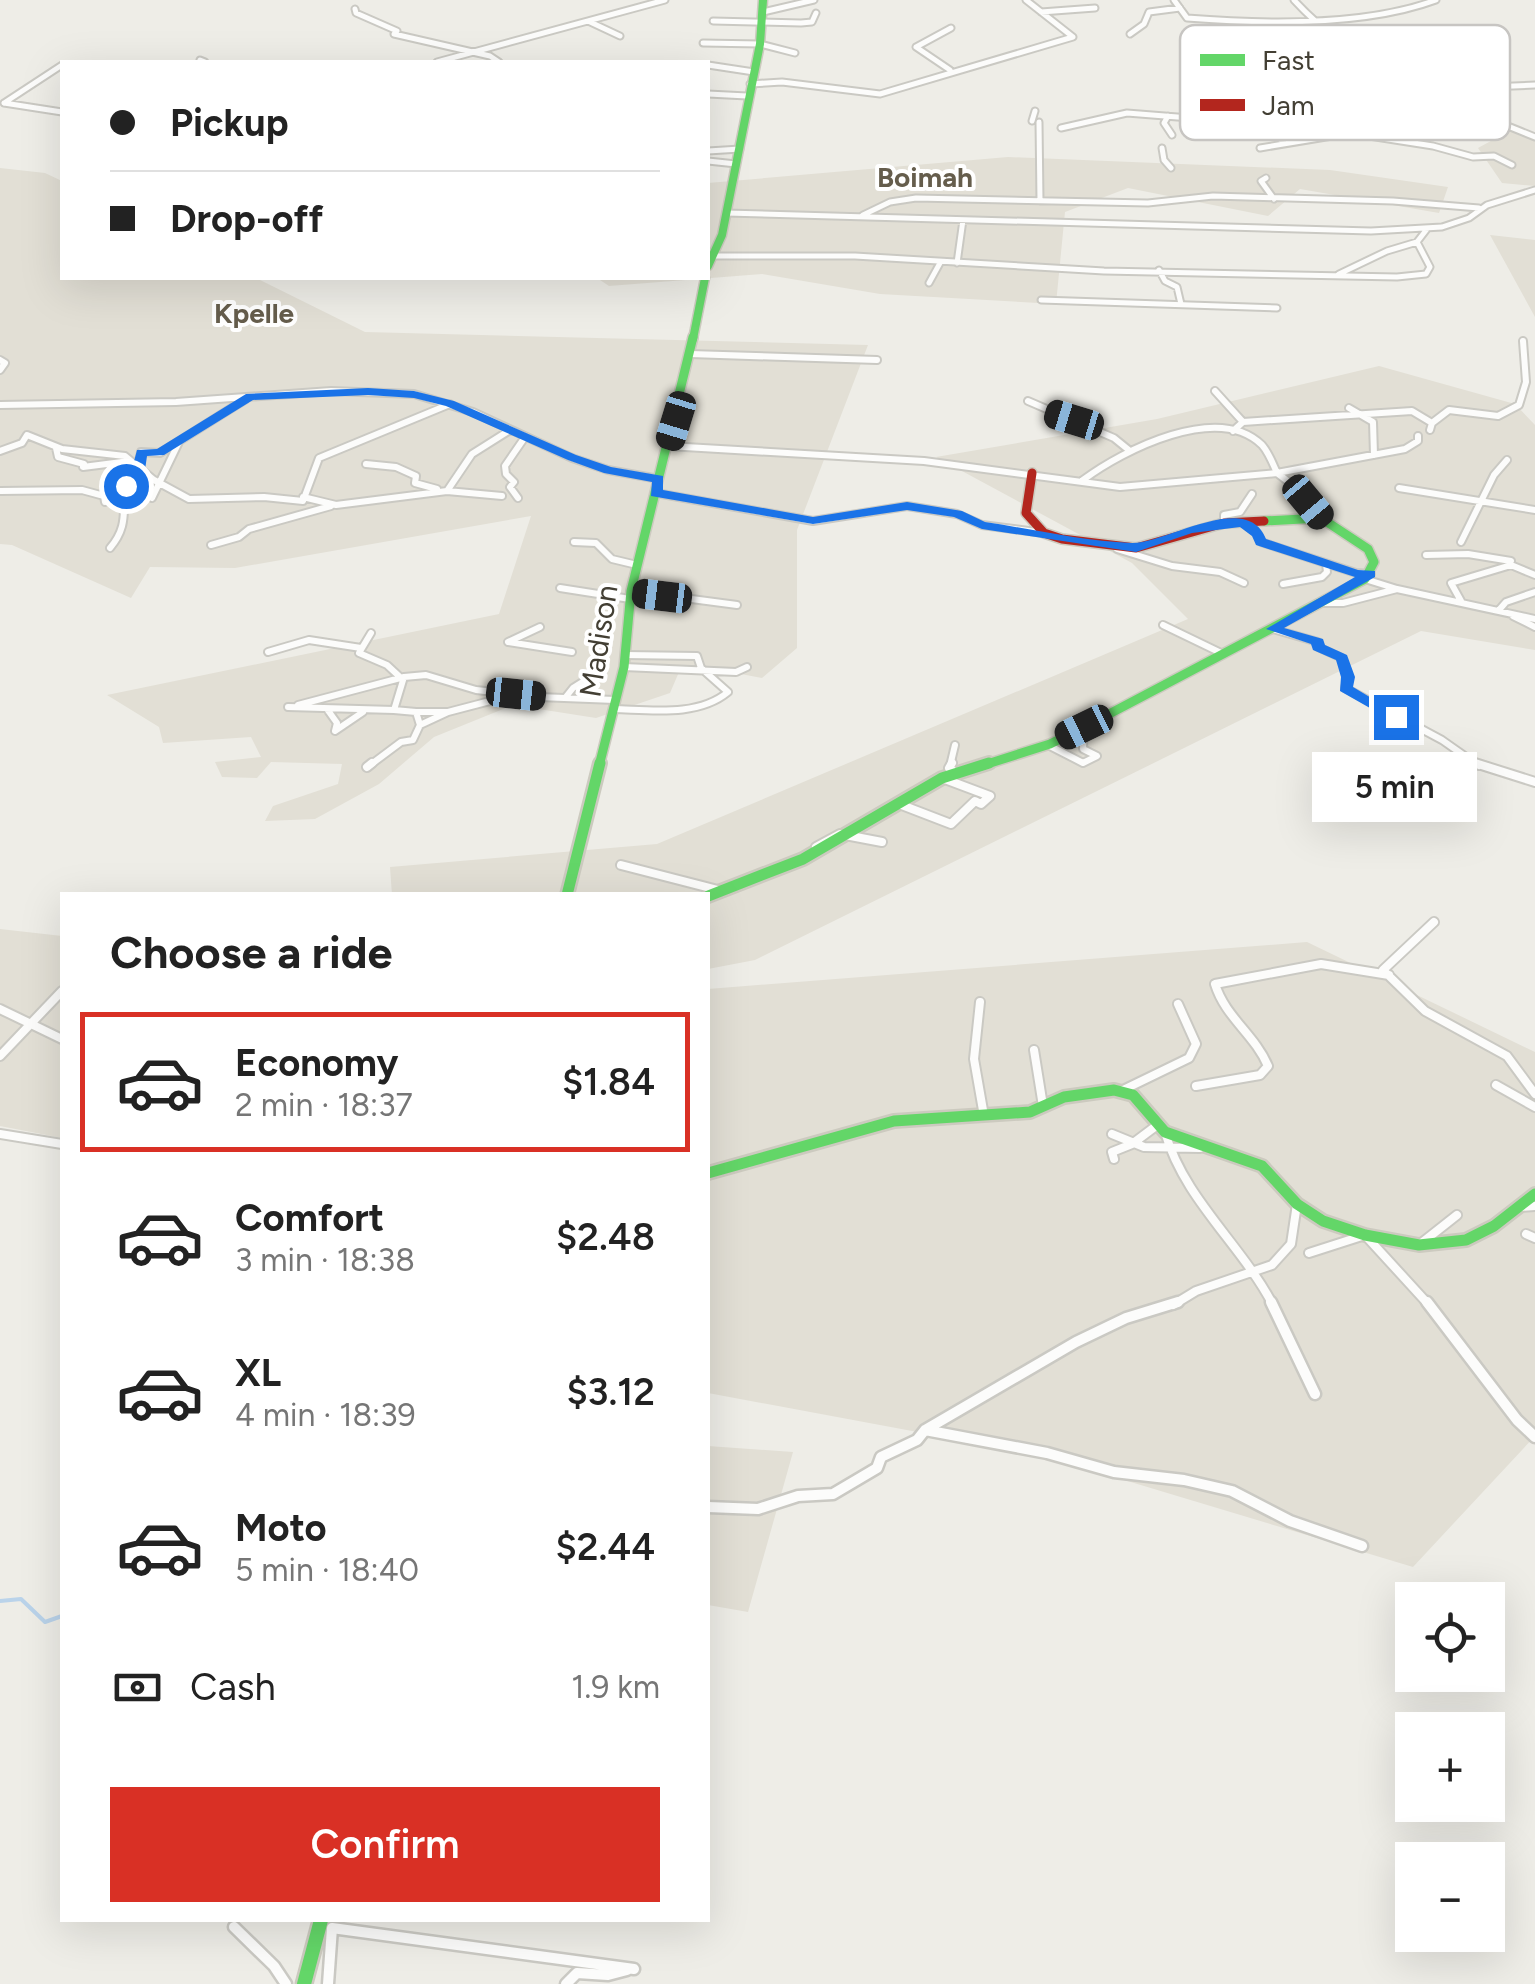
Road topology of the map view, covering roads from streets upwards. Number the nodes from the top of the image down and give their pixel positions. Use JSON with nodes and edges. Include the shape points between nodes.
{"nodes":[{"id":1,"x":633,"y":0,"type":"edge"},
{"id":2,"x":666,"y":0,"type":"edge"},
{"id":3,"x":814,"y":0,"type":"edge"},
{"id":4,"x":1026,"y":0,"type":"edge"},
{"id":5,"x":1174,"y":0,"type":"edge"},
{"id":6,"x":1294,"y":0,"type":"edge"},
{"id":7,"x":1436,"y":0,"type":"edge"},
{"id":8,"x":644,"y":6,"type":"junction"},
{"id":9,"x":1095,"y":8,"type":"dead end"},
{"id":10,"x":1180,"y":8,"type":"junction"},
{"id":11,"x":356,"y":9,"type":"dead end"},
{"id":12,"x":763,"y":11,"type":"edge"},
{"id":13,"x":1041,"y":12,"type":"junction"},
{"id":14,"x":816,"y":13,"type":"dead end"},
{"id":15,"x":1307,"y":17,"type":"junction"},
{"id":16,"x":588,"y":21,"type":"junction"},
{"id":17,"x":713,"y":22,"type":"dead end"},
{"id":18,"x":1317,"y":25,"type":"edge"},
{"id":19,"x":951,"y":28,"type":"dead end"},
{"id":20,"x":1130,"y":34,"type":"dead end"},
{"id":21,"x":620,"y":36,"type":"dead end"},
{"id":22,"x":703,"y":43,"type":"dead end"},
{"id":23,"x":760,"y":44,"type":"junction"},
{"id":24,"x":796,"y":53,"type":"dead end"},
{"id":25,"x":471,"y":54,"type":"junction"},
{"id":26,"x":447,"y":60,"type":"edge"},
{"id":27,"x":493,"y":60,"type":"edge"},
{"id":28,"x":60,"y":66,"type":"edge"},
{"id":29,"x":710,"y":66,"type":"edge"},
{"id":30,"x":950,"y":70,"type":"junction"},
{"id":31,"x":750,"y":84,"type":"junction"},
{"id":32,"x":1535,"y":85,"type":"edge"},
{"id":33,"x":1510,"y":86,"type":"edge"},
{"id":34,"x":710,"y":94,"type":"edge"},
{"id":35,"x":2,"y":103,"type":"edge"},
{"id":36,"x":1036,"y":111,"type":"dead end"},
{"id":37,"x":60,"y":112,"type":"edge"},
{"id":38,"x":1168,"y":116,"type":"junction"},
{"id":39,"x":1180,"y":117,"type":"edge"},
{"id":40,"x":1510,"y":127,"type":"edge"},
{"id":41,"x":1061,"y":128,"type":"dead end"},
{"id":42,"x":1172,"y":135,"type":"dead end"},
{"id":43,"x":1535,"y":137,"type":"edge"},
{"id":44,"x":1307,"y":140,"type":"edge"},
{"id":45,"x":1402,"y":140,"type":"edge"},
{"id":46,"x":1162,"y":148,"type":"dead end"},
{"id":47,"x":1260,"y":148,"type":"dead end"},
{"id":48,"x":740,"y":149,"type":"junction"},
{"id":49,"x":710,"y":151,"type":"edge"},
{"id":50,"x":710,"y":161,"type":"edge"},
{"id":51,"x":736,"y":164,"type":"junction"},
{"id":52,"x":1512,"y":165,"type":"dead end"},
{"id":53,"x":1171,"y":168,"type":"dead end"},
{"id":54,"x":1266,"y":178,"type":"dead end"},
{"id":55,"x":1374,"y":190,"type":"dead end"},
{"id":56,"x":1533,"y":191,"type":"edge"},
{"id":57,"x":1274,"y":199,"type":"junction"},
{"id":58,"x":1040,"y":201,"type":"junction"},
{"id":59,"x":1380,"y":202,"type":"junction"},
{"id":60,"x":1479,"y":208,"type":"junction"},
{"id":61,"x":726,"y":213,"type":"junction"},
{"id":62,"x":859,"y":217,"type":"junction"},
{"id":63,"x":963,"y":220,"type":"junction"},
{"id":64,"x":1420,"y":232,"type":"junction"},
{"id":65,"x":1387,"y":241,"type":"junction"},
{"id":66,"x":1417,"y":242,"type":"junction"},
{"id":67,"x":710,"y":259,"type":"edge"},
{"id":68,"x":710,"y":261,"type":"edge"},
{"id":69,"x":940,"y":263,"type":"junction"},
{"id":70,"x":957,"y":263,"type":"junction"},
{"id":71,"x":1159,"y":270,"type":"junction"},
{"id":72,"x":1335,"y":276,"type":"junction"},
{"id":73,"x":705,"y":280,"type":"edge"},
{"id":74,"x":929,"y":283,"type":"dead end"},
{"id":75,"x":1041,"y":300,"type":"dead end"},
{"id":76,"x":1181,"y":304,"type":"junction"},
{"id":77,"x":1277,"y":308,"type":"dead end"},
{"id":78,"x":1524,"y":341,"type":"dead end"},
{"id":79,"x":690,"y":354,"type":"junction"},
{"id":80,"x":0,"y":360,"type":"edge"},
{"id":81,"x":877,"y":360,"type":"dead end"},
{"id":82,"x":0,"y":370,"type":"edge"},
{"id":83,"x":1215,"y":391,"type":"dead end"},
{"id":84,"x":250,"y":397,"type":"junction"},
{"id":85,"x":1028,"y":401,"type":"dead end"},
{"id":86,"x":450,"y":404,"type":"junction"},
{"id":87,"x":0,"y":405,"type":"edge"},
{"id":88,"x":1348,"y":408,"type":"dead end"},
{"id":89,"x":1361,"y":413,"type":"junction"},
{"id":90,"x":1243,"y":422,"type":"junction"},
{"id":91,"x":510,"y":430,"type":"junction"},
{"id":92,"x":1233,"y":430,"type":"junction"},
{"id":93,"x":1418,"y":436,"type":"dead end"},
{"id":94,"x":525,"y":437,"type":"junction"},
{"id":95,"x":179,"y":442,"type":"junction"},
{"id":96,"x":668,"y":446,"type":"junction"},
{"id":97,"x":56,"y":448,"type":"junction"},
{"id":98,"x":0,"y":450,"type":"edge"},
{"id":99,"x":1130,"y":451,"type":"junction"},
{"id":100,"x":1374,"y":455,"type":"junction"},
{"id":101,"x":1507,"y":460,"type":"dead end"},
{"id":102,"x":137,"y":463,"type":"junction"},
{"id":103,"x":366,"y":464,"type":"dead end"},
{"id":104,"x":1277,"y":473,"type":"junction"},
{"id":105,"x":1032,"y":474,"type":"junction"},
{"id":106,"x":659,"y":479,"type":"junction"},
{"id":107,"x":1083,"y":480,"type":"junction"},
{"id":108,"x":159,"y":482,"type":"junction"},
{"id":109,"x":1398,"y":488,"type":"dead end"},
{"id":110,"x":0,"y":490,"type":"edge"},
{"id":111,"x":444,"y":491,"type":"junction"},
{"id":112,"x":656,"y":493,"type":"junction"},
{"id":113,"x":1252,"y":494,"type":"dead end"},
{"id":114,"x":502,"y":496,"type":"dead end"},
{"id":115,"x":152,"y":498,"type":"dead end"},
{"id":116,"x":518,"y":498,"type":"dead end"},
{"id":117,"x":303,"y":499,"type":"junction"},
{"id":118,"x":1483,"y":500,"type":"junction"},
{"id":119,"x":105,"y":502,"type":"dead end"},
{"id":120,"x":336,"y":505,"type":"junction"},
{"id":121,"x":1535,"y":510,"type":"edge"},
{"id":122,"x":300,"y":515,"type":"junction"},
{"id":123,"x":1321,"y":518,"type":"junction"},
{"id":124,"x":1224,"y":522,"type":"junction"},
{"id":125,"x":1243,"y":524,"type":"junction"},
{"id":126,"x":1044,"y":533,"type":"junction"},
{"id":127,"x":574,"y":542,"type":"dead end"},
{"id":128,"x":1460,"y":542,"type":"dead end"},
{"id":129,"x":1103,"y":544,"type":"junction"},
{"id":130,"x":211,"y":546,"type":"dead end"},
{"id":131,"x":110,"y":548,"type":"dead end"},
{"id":132,"x":1426,"y":555,"type":"dead end"},
{"id":133,"x":1326,"y":564,"type":"junction"},
{"id":134,"x":637,"y":565,"type":"junction"},
{"id":135,"x":1515,"y":565,"type":"junction"},
{"id":136,"x":1535,"y":575,"type":"edge"},
{"id":137,"x":1368,"y":576,"type":"junction"},
{"id":138,"x":1244,"y":584,"type":"dead end"},
{"id":139,"x":1283,"y":584,"type":"dead end"},
{"id":140,"x":560,"y":588,"type":"dead end"},
{"id":141,"x":1397,"y":588,"type":"junction"},
{"id":142,"x":1535,"y":592,"type":"edge"},
{"id":143,"x":631,"y":595,"type":"junction"},
{"id":144,"x":1461,"y":601,"type":"junction"},
{"id":145,"x":1318,"y":603,"type":"junction"},
{"id":146,"x":737,"y":605,"type":"dead end"},
{"id":147,"x":1499,"y":610,"type":"junction"},
{"id":148,"x":1510,"y":613,"type":"junction"},
{"id":149,"x":1535,"y":619,"type":"edge"},
{"id":150,"x":1162,"y":625,"type":"dead end"},
{"id":151,"x":540,"y":627,"type":"dead end"},
{"id":152,"x":1535,"y":627,"type":"edge"},
{"id":153,"x":1273,"y":629,"type":"junction"},
{"id":154,"x":371,"y":633,"type":"dead end"},
{"id":155,"x":361,"y":648,"type":"junction"},
{"id":156,"x":268,"y":652,"type":"dead end"},
{"id":157,"x":572,"y":652,"type":"dead end"},
{"id":158,"x":1222,"y":653,"type":"junction"},
{"id":159,"x":625,"y":661,"type":"junction"},
{"id":160,"x":747,"y":667,"type":"dead end"},
{"id":161,"x":701,"y":668,"type":"junction"},
{"id":162,"x":600,"y":671,"type":"dead end"},
{"id":163,"x":403,"y":678,"type":"junction"},
{"id":164,"x":516,"y":694,"type":"junction"},
{"id":165,"x":565,"y":698,"type":"junction"},
{"id":166,"x":614,"y":704,"type":"junction"},
{"id":167,"x":327,"y":710,"type":"junction"},
{"id":168,"x":394,"y":710,"type":"junction"},
{"id":169,"x":364,"y":711,"type":"junction"},
{"id":170,"x":416,"y":712,"type":"junction"},
{"id":171,"x":448,"y":712,"type":"junction"},
{"id":172,"x":420,"y":725,"type":"junction"},
{"id":173,"x":1084,"y":727,"type":"junction"},
{"id":174,"x":955,"y":745,"type":"dead end"},
{"id":175,"x":1048,"y":745,"type":"junction"},
{"id":176,"x":367,"y":767,"type":"dead end"},
{"id":177,"x":956,"y":773,"type":"junction"},
{"id":178,"x":942,"y":778,"type":"junction"},
{"id":179,"x":1535,"y":782,"type":"edge"},
{"id":180,"x":899,"y":804,"type":"junction"},
{"id":181,"x":848,"y":834,"type":"junction"},
{"id":182,"x":882,"y":842,"type":"dead end"},
{"id":183,"x":621,"y":865,"type":"dead end"},
{"id":184,"x":720,"y":891,"type":"junction"},
{"id":185,"x":568,"y":892,"type":"edge"},
{"id":186,"x":710,"y":895,"type":"edge"},
{"id":187,"x":1434,"y":922,"type":"dead end"},
{"id":188,"x":1389,"y":975,"type":"junction"},
{"id":189,"x":60,"y":993,"type":"edge"},
{"id":190,"x":980,"y":1002,"type":"dead end"},
{"id":191,"x":1178,"y":1004,"type":"dead end"},
{"id":192,"x":0,"y":1009,"type":"edge"},
{"id":193,"x":30,"y":1023,"type":"junction"},
{"id":194,"x":60,"y":1038,"type":"edge"},
{"id":195,"x":1034,"y":1050,"type":"dead end"},
{"id":196,"x":0,"y":1056,"type":"edge"},
{"id":197,"x":1496,"y":1085,"type":"dead end"},
{"id":198,"x":1196,"y":1086,"type":"dead end"},
{"id":199,"x":1118,"y":1091,"type":"junction"},
{"id":200,"x":1535,"y":1094,"type":"edge"},
{"id":201,"x":1043,"y":1106,"type":"junction"},
{"id":202,"x":1535,"y":1107,"type":"edge"},
{"id":203,"x":984,"y":1116,"type":"junction"},
{"id":204,"x":0,"y":1134,"type":"edge"},
{"id":205,"x":1112,"y":1134,"type":"dead end"},
{"id":206,"x":1163,"y":1134,"type":"junction"},
{"id":207,"x":60,"y":1144,"type":"edge"},
{"id":208,"x":1132,"y":1144,"type":"junction"},
{"id":209,"x":1114,"y":1160,"type":"dead end"},
{"id":210,"x":710,"y":1171,"type":"edge"},
{"id":211,"x":1535,"y":1194,"type":"edge"},
{"id":212,"x":1297,"y":1204,"type":"junction"},
{"id":213,"x":1535,"y":1206,"type":"edge"},
{"id":214,"x":1514,"y":1207,"type":"junction"},
{"id":215,"x":1456,"y":1216,"type":"dead end"},
{"id":216,"x":1364,"y":1236,"type":"junction"},
{"id":217,"x":1419,"y":1246,"type":"junction"},
{"id":218,"x":1309,"y":1253,"type":"dead end"},
{"id":219,"x":1253,"y":1272,"type":"junction"},
{"id":220,"x":1316,"y":1394,"type":"dead end"},
{"id":221,"x":925,"y":1430,"type":"junction"},
{"id":222,"x":1535,"y":1437,"type":"edge"},
{"id":223,"x":710,"y":1507,"type":"edge"},
{"id":224,"x":1362,"y":1546,"type":"dead end"},
{"id":225,"x":320,"y":1922,"type":"edge"},
{"id":226,"x":234,"y":1926,"type":"dead end"},
{"id":227,"x":286,"y":1984,"type":"edge"},
{"id":228,"x":304,"y":1984,"type":"edge"},
{"id":229,"x":328,"y":1984,"type":"edge"},
{"id":230,"x":566,"y":1984,"type":"edge"}],
"edges":[{"from":1,"to":8,"type":"street"},
{"from":2,"to":8,"type":"street"},
{"from":3,"to":12,"type":"street"},
{"from":4,"to":13,"type":"street"},
{"from":5,"to":10,"type":"street"},
{"from":6,"to":15,"type":"street"},
{"from":7,"to":15,"type":"street","via":[[1400,15]]},
{"from":8,"to":16,"type":"street"},
{"from":9,"to":13,"type":"street"},
{"from":10,"to":15,"type":"street","via":[[1187,18],[1213,20]]},
{"from":10,"to":20,"type":"street","via":[[1149,12]]},
{"from":11,"to":25,"type":"street","via":[[395,32]]},
{"from":12,"to":14,"type":"street","via":[[812,22]]},
{"from":12,"to":17,"type":"street"},
{"from":12,"to":23,"type":"street"},
{"from":13,"to":30,"type":"street","via":[[1073,37]]},
{"from":15,"to":18,"type":"street"},
{"from":16,"to":21,"type":"street"},
{"from":16,"to":25,"type":"street"},
{"from":19,"to":30,"type":"street","via":[[916,47]]},
{"from":22,"to":23,"type":"street"},
{"from":23,"to":24,"type":"street"},
{"from":23,"to":31,"type":"street"},
{"from":25,"to":26,"type":"street"},
{"from":25,"to":27,"type":"street"},
{"from":28,"to":35,"type":"street"},
{"from":29,"to":31,"type":"street"},
{"from":30,"to":31,"type":"street","via":[[880,94]]},
{"from":31,"to":34,"type":"street"},
{"from":31,"to":48,"type":"street"},
{"from":32,"to":33,"type":"street"},
{"from":35,"to":37,"type":"street"},
{"from":36,"to":58,"type":"street"},
{"from":38,"to":39,"type":"street"},
{"from":38,"to":41,"type":"street","via":[[1127,113]]},
{"from":38,"to":42,"type":"street","via":[[1164,122]]},
{"from":40,"to":43,"type":"street"},
{"from":44,"to":47,"type":"street"},
{"from":45,"to":52,"type":"street"},
{"from":46,"to":53,"type":"street"},
{"from":48,"to":49,"type":"street"},
{"from":48,"to":51,"type":"street"},
{"from":50,"to":51,"type":"street"},
{"from":51,"to":61,"type":"street"},
{"from":54,"to":57,"type":"street","via":[[1261,182]]},
{"from":55,"to":59,"type":"street"},
{"from":56,"to":60,"type":"street"},
{"from":57,"to":58,"type":"street"},
{"from":57,"to":59,"type":"street"},
{"from":58,"to":62,"type":"street","via":[[916,198]]},
{"from":59,"to":60,"type":"street"},
{"from":60,"to":64,"type":"street","via":[[1469,218]]},
{"from":61,"to":62,"type":"street"},
{"from":61,"to":67,"type":"street"},
{"from":62,"to":63,"type":"street"},
{"from":63,"to":65,"type":"street"},
{"from":63,"to":70,"type":"street"},
{"from":64,"to":65,"type":"street"},
{"from":64,"to":66,"type":"street"},
{"from":65,"to":66,"type":"street"},
{"from":65,"to":72,"type":"street"},
{"from":66,"to":72,"type":"street","via":[[1430,267],[1426,274]]},
{"from":68,"to":69,"type":"street","via":[[855,256]]},
{"from":69,"to":70,"type":"street"},
{"from":69,"to":74,"type":"street"},
{"from":70,"to":71,"type":"street"},
{"from":71,"to":72,"type":"street"},
{"from":71,"to":76,"type":"street","via":[[1177,287]]},
{"from":73,"to":79,"type":"street","name":"Madison"},
{"from":75,"to":76,"type":"street"},
{"from":76,"to":77,"type":"street"},
{"from":78,"to":89,"type":"street","via":[[1528,374],[1514,411],[1496,416],[1449,410],[1431,426],[1412,411]]},
{"from":79,"to":81,"type":"street"},
{"from":79,"to":96,"type":"street","name":"Madison"},
{"from":80,"to":82,"type":"street"},
{"from":83,"to":90,"type":"street"},
{"from":84,"to":86,"type":"street","via":[[368,392]]},
{"from":84,"to":87,"type":"street"},
{"from":84,"to":95,"type":"street"},
{"from":85,"to":99,"type":"street"},
{"from":86,"to":91,"type":"street"},
{"from":86,"to":117,"type":"street","via":[[320,458]]},
{"from":88,"to":89,"type":"street"},
{"from":89,"to":90,"type":"street"},
{"from":89,"to":100,"type":"street","via":[[1373,422]]},
{"from":90,"to":92,"type":"street"},
{"from":91,"to":94,"type":"street"},
{"from":91,"to":111,"type":"street","via":[[466,462]]},
{"from":92,"to":99,"type":"street","via":[[1185,431]]},
{"from":92,"to":104,"type":"street","via":[[1262,445]]},
{"from":93,"to":100,"type":"street","via":[[1405,448]]},
{"from":94,"to":106,"type":"street","via":[[608,470]]},
{"from":94,"to":116,"type":"street","via":[[504,466]]},
{"from":95,"to":102,"type":"street","via":[[160,453],[141,452]]},
{"from":95,"to":108,"type":"street","via":[[173,468]]},
{"from":96,"to":105,"type":"street"},
{"from":96,"to":106,"type":"street","name":"Madison"},
{"from":97,"to":98,"type":"street","via":[[26,435]]},
{"from":97,"to":102,"type":"street"},
{"from":97,"to":102,"type":"street","via":[[58,457],[84,467]]},
{"from":99,"to":107,"type":"street"},
{"from":100,"to":104,"type":"street"},
{"from":101,"to":118,"type":"street"},
{"from":102,"to":108,"type":"street"},
{"from":102,"to":131,"type":"street","via":[[126,486],[121,538]]},
{"from":103,"to":111,"type":"street","via":[[406,470],[415,483]]},
{"from":104,"to":107,"type":"street","via":[[1120,487]]},
{"from":104,"to":123,"type":"street"},
{"from":105,"to":107,"type":"street"},
{"from":105,"to":126,"type":"street","via":[[1024,505]]},
{"from":106,"to":112,"type":"street","name":"Madison"},
{"from":108,"to":115,"type":"street"},
{"from":108,"to":117,"type":"street","via":[[189,499]]},
{"from":109,"to":118,"type":"street"},
{"from":110,"to":119,"type":"street","via":[[82,490]]},
{"from":111,"to":114,"type":"street"},
{"from":111,"to":120,"type":"street"},
{"from":112,"to":126,"type":"street","via":[[813,520],[907,506]]},
{"from":112,"to":134,"type":"street","name":"Madison"},
{"from":113,"to":124,"type":"street"},
{"from":117,"to":120,"type":"street"},
{"from":117,"to":122,"type":"street"},
{"from":118,"to":121,"type":"street"},
{"from":118,"to":128,"type":"street"},
{"from":120,"to":122,"type":"street"},
{"from":122,"to":130,"type":"street"},
{"from":123,"to":125,"type":"street"},
{"from":123,"to":137,"type":"street","via":[[1368,549],[1374,562]]},
{"from":124,"to":125,"type":"street"},
{"from":124,"to":129,"type":"street","via":[[1136,548]]},
{"from":125,"to":133,"type":"street","via":[[1260,542]]},
{"from":126,"to":129,"type":"street"},
{"from":127,"to":134,"type":"street","via":[[596,543],[612,559]]},
{"from":129,"to":138,"type":"street"},
{"from":132,"to":135,"type":"street","via":[[1468,554]]},
{"from":133,"to":137,"type":"street"},
{"from":133,"to":139,"type":"street","via":[[1322,577]]},
{"from":134,"to":143,"type":"street","name":"Madison"},
{"from":135,"to":136,"type":"street"},
{"from":135,"to":144,"type":"street","via":[[1451,583]]},
{"from":137,"to":141,"type":"street"},
{"from":137,"to":145,"type":"street"},
{"from":140,"to":143,"type":"street"},
{"from":141,"to":144,"type":"street"},
{"from":141,"to":145,"type":"street"},
{"from":142,"to":147,"type":"street"},
{"from":143,"to":146,"type":"street"},
{"from":143,"to":159,"type":"street","name":"Madison"},
{"from":144,"to":147,"type":"street"},
{"from":145,"to":153,"type":"street"},
{"from":147,"to":148,"type":"street"},
{"from":148,"to":149,"type":"street"},
{"from":148,"to":152,"type":"street"},
{"from":150,"to":158,"type":"street"},
{"from":151,"to":157,"type":"street","via":[[508,642]]},
{"from":153,"to":158,"type":"street"},
{"from":153,"to":179,"type":"street","via":[[1318,642],[1342,658],[1345,688],[1481,767]]},
{"from":154,"to":155,"type":"street"},
{"from":155,"to":156,"type":"street","via":[[310,640]]},
{"from":155,"to":163,"type":"street","via":[[359,653]]},
{"from":158,"to":173,"type":"street"},
{"from":159,"to":161,"type":"street"},
{"from":159,"to":161,"type":"street","via":[[694,655]]},
{"from":159,"to":166,"type":"street","name":"Madison"},
{"from":160,"to":161,"type":"street"},
{"from":161,"to":166,"type":"street","via":[[728,690],[719,702],[676,709]]},
{"from":162,"to":165,"type":"street"},
{"from":163,"to":164,"type":"street","via":[[426,676]]},
{"from":163,"to":167,"type":"street","via":[[288,707]]},
{"from":163,"to":168,"type":"street"},
{"from":164,"to":165,"type":"street"},
{"from":164,"to":171,"type":"street"},
{"from":165,"to":166,"type":"street"},
{"from":166,"to":185,"type":"street","name":"Madison"},
{"from":167,"to":169,"type":"street"},
{"from":167,"to":169,"type":"street","via":[[338,723],[335,731]]},
{"from":168,"to":169,"type":"street"},
{"from":168,"to":170,"type":"street"},
{"from":170,"to":171,"type":"street"},
{"from":170,"to":172,"type":"street"},
{"from":171,"to":172,"type":"street"},
{"from":172,"to":176,"type":"street","via":[[412,740]]},
{"from":173,"to":175,"type":"street"},
{"from":173,"to":175,"type":"street","via":[[1083,749],[1097,756],[1083,762]]},
{"from":174,"to":177,"type":"street","via":[[949,768]]},
{"from":175,"to":177,"type":"street"},
{"from":177,"to":178,"type":"street"},
{"from":178,"to":180,"type":"street"},
{"from":178,"to":180,"type":"street","via":[[990,796],[951,824]]},
{"from":180,"to":181,"type":"street"},
{"from":181,"to":182,"type":"street"},
{"from":181,"to":184,"type":"street"},
{"from":183,"to":184,"type":"street"},
{"from":184,"to":186,"type":"street"},
{"from":187,"to":188,"type":"street","via":[[1384,970]]},
{"from":188,"to":198,"type":"street","via":[[1320,964],[1215,984],[1226,1012],[1268,1066],[1260,1075]]},
{"from":188,"to":200,"type":"street","via":[[1425,1012],[1508,1056]]},
{"from":189,"to":193,"type":"street"},
{"from":190,"to":203,"type":"street","via":[[974,1060]]},
{"from":191,"to":199,"type":"street","via":[[1196,1044],[1189,1058]]},
{"from":192,"to":193,"type":"street"},
{"from":193,"to":194,"type":"street"},
{"from":193,"to":196,"type":"street"},
{"from":195,"to":201,"type":"street"},
{"from":197,"to":202,"type":"street"},
{"from":199,"to":201,"type":"street","via":[[1091,1090]]},
{"from":199,"to":206,"type":"street","via":[[1144,1105]]},
{"from":201,"to":203,"type":"street"},
{"from":203,"to":210,"type":"street","via":[[894,1121]]},
{"from":204,"to":207,"type":"street"},
{"from":205,"to":208,"type":"street"},
{"from":206,"to":208,"type":"street"},
{"from":206,"to":208,"type":"street"},
{"from":206,"to":212,"type":"street","via":[[1262,1166]]},
{"from":206,"to":219,"type":"street","via":[[1204,1207]]},
{"from":208,"to":209,"type":"street","via":[[1112,1152]]},
{"from":211,"to":214,"type":"street"},
{"from":212,"to":216,"type":"street"},
{"from":212,"to":219,"type":"street","via":[[1291,1244],[1272,1265]]},
{"from":213,"to":214,"type":"street"},
{"from":214,"to":217,"type":"street","via":[[1466,1240]]},
{"from":215,"to":217,"type":"street"},
{"from":216,"to":217,"type":"street"},
{"from":216,"to":218,"type":"street"},
{"from":216,"to":222,"type":"street","via":[[1422,1295]]},
{"from":219,"to":220,"type":"street"},
{"from":219,"to":221,"type":"street","via":[[1076,1342]]},
{"from":221,"to":223,"type":"street","via":[[833,1494],[758,1509]]},
{"from":221,"to":224,"type":"street","via":[[1232,1491],[1290,1522]]},
{"from":225,"to":228,"type":"street"},
{"from":226,"to":227,"type":"street"},
{"from":229,"to":230,"type":"street","via":[[332,1928],[634,1969],[577,1974]]}]}
